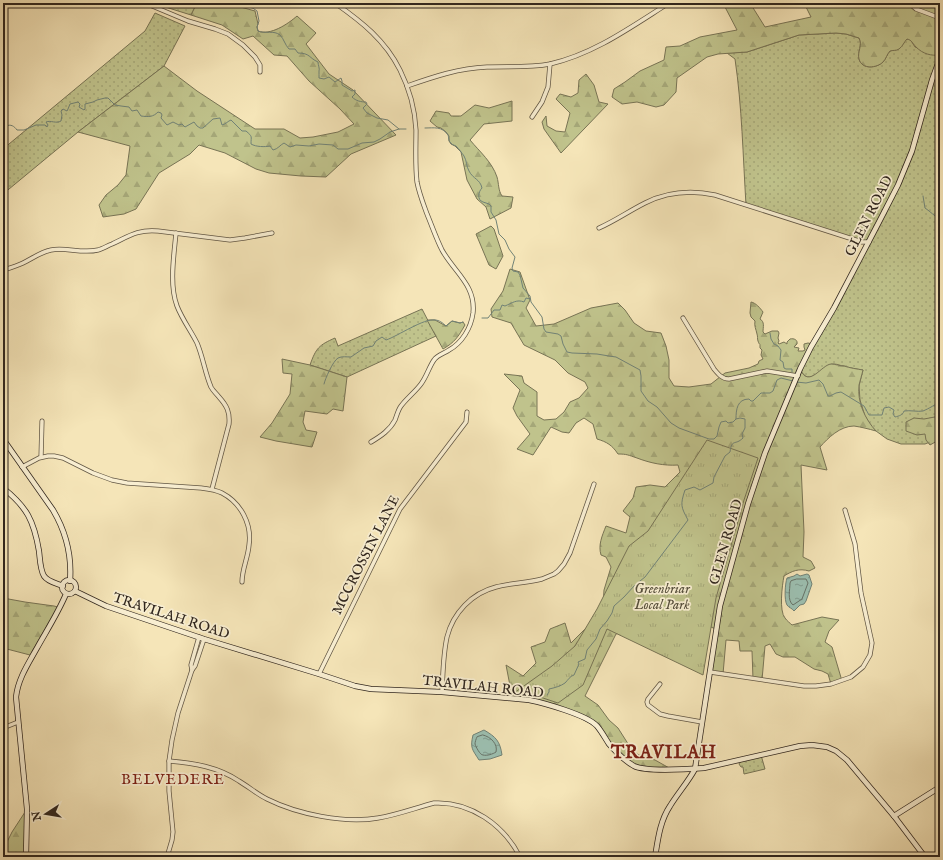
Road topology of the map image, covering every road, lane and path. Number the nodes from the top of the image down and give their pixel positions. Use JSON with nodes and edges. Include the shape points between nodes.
{"nodes":[{"id":1,"x":145,"y":3,"type":"edge"},
{"id":2,"x":335,"y":3,"type":"edge"},
{"id":3,"x":669,"y":3,"type":"edge"},
{"id":4,"x":909,"y":3,"type":"edge"},
{"id":5,"x":940,"y":18,"type":"edge"},
{"id":6,"x":940,"y":58,"type":"edge"},
{"id":7,"x":550,"y":64,"type":"junction"},
{"id":8,"x":260,"y":72,"type":"dead end"},
{"id":9,"x":407,"y":86,"type":"junction"},
{"id":10,"x":532,"y":117,"type":"dead end"},
{"id":11,"x":598,"y":228,"type":"dead end"},
{"id":12,"x":176,"y":233,"type":"junction"},
{"id":13,"x":272,"y":233,"type":"dead end"},
{"id":14,"x":869,"y":242,"type":"junction"},
{"id":15,"x":3,"y":270,"type":"edge"},
{"id":16,"x":683,"y":318,"type":"dead end"},
{"id":17,"x":796,"y":380,"type":"junction"},
{"id":18,"x":467,"y":412,"type":"dead end"},
{"id":19,"x":42,"y":421,"type":"dead end"},
{"id":20,"x":3,"y":440,"type":"edge"},
{"id":21,"x":371,"y":442,"type":"dead end"},
{"id":22,"x":41,"y":457,"type":"junction"},
{"id":23,"x":22,"y":467,"type":"junction"},
{"id":24,"x":594,"y":484,"type":"dead end"},
{"id":25,"x":3,"y":488,"type":"edge"},
{"id":26,"x":212,"y":489,"type":"junction"},
{"id":27,"x":845,"y":510,"type":"dead end"},
{"id":28,"x":70,"y":581,"type":"junction"},
{"id":29,"x":242,"y":582,"type":"dead end"},
{"id":30,"x":63,"y":586,"type":"junction"},
{"id":31,"x":74,"y":591,"type":"junction"},
{"id":32,"x":66,"y":594,"type":"junction"},
{"id":33,"x":199,"y":637,"type":"junction"},
{"id":34,"x":204,"y":639,"type":"junction"},
{"id":35,"x":192,"y":670,"type":"junction"},
{"id":36,"x":710,"y":672,"type":"junction"},
{"id":37,"x":319,"y":674,"type":"junction"},
{"id":38,"x":660,"y":684,"type":"dead end"},
{"id":39,"x":442,"y":692,"type":"junction"},
{"id":40,"x":18,"y":722,"type":"junction"},
{"id":41,"x":702,"y":722,"type":"junction"},
{"id":42,"x":3,"y":728,"type":"edge"},
{"id":43,"x":169,"y":761,"type":"junction"},
{"id":44,"x":695,"y":769,"type":"junction"},
{"id":45,"x":940,"y":786,"type":"edge"},
{"id":46,"x":894,"y":816,"type":"junction"},
{"id":47,"x":26,"y":857,"type":"edge"},
{"id":48,"x":167,"y":857,"type":"edge"},
{"id":49,"x":520,"y":857,"type":"edge"},
{"id":50,"x":655,"y":857,"type":"edge"},
{"id":51,"x":925,"y":857,"type":"edge"}],
"edges":[{"from":1,"to":8,"type":"street","via":[[228,34],[255,57],[260,65]]},
{"from":2,"to":9,"type":"street","via":[[359,20],[382,42]]},
{"from":3,"to":7,"type":"street","via":[[590,51]]},
{"from":4,"to":5,"type":"street","via":[[916,9]]},
{"from":6,"to":14,"type":"main road","name":"GLEN ROAD","via":[[912,150],[895,192]]},
{"from":7,"to":9,"type":"street","via":[[467,69]]},
{"from":7,"to":10,"type":"street","via":[[548,87]]},
{"from":9,"to":21,"type":"street","via":[[414,109],[416,171],[421,197],[442,251],[468,286],[473,302],[473,313],[470,327],[463,339],[435,358],[421,384],[401,405],[390,427]]},
{"from":11,"to":14,"type":"street","via":[[664,195],[692,192],[714,195],[862,242]]},
{"from":12,"to":13,"type":"street","via":[[230,240]]},
{"from":12,"to":15,"type":"street","via":[[140,231],[99,250],[52,249]]},
{"from":12,"to":26,"type":"street","via":[[173,268],[177,305],[197,344],[208,380],[230,416]]},
{"from":14,"to":17,"type":"main road","name":"GLEN ROAD","via":[[811,347]]},
{"from":16,"to":17,"type":"street","via":[[714,369],[723,378],[767,371]]},
{"from":17,"to":36,"type":"main road","name":"GLEN ROAD","via":[[765,453],[748,504],[717,619]]},
{"from":18,"to":37,"type":"street","name":"MCCROSSIN LANE","via":[[466,422],[400,509]]},
{"from":19,"to":22,"type":"street"},
{"from":20,"to":23,"type":"main road"},
{"from":22,"to":23,"type":"street"},
{"from":22,"to":26,"type":"street","via":[[63,458],[112,480]]},
{"from":23,"to":28,"type":"main road","via":[[62,528],[71,569]]},
{"from":24,"to":39,"type":"street","via":[[570,552],[558,571],[542,579],[504,585],[486,591],[471,600],[458,613],[447,637]]},
{"from":25,"to":30,"type":"main road","via":[[23,507],[31,521],[45,577]]},
{"from":26,"to":29,"type":"street","via":[[234,502],[247,523],[249,547]]},
{"from":27,"to":36,"type":"street","via":[[855,544],[861,594],[872,643],[870,655],[863,667],[851,677],[816,686]]},
{"from":28,"to":30,"type":"main road","via":[[66,581]]},
{"from":28,"to":31,"type":"main road","via":[[75,585]]},
{"from":30,"to":32,"type":"main road"},
{"from":31,"to":32,"type":"main road"},
{"from":31,"to":33,"type":"main road","name":"TRAVILAH ROAD","via":[[106,606]]},
{"from":32,"to":40,"type":"main road","via":[[20,680],[16,697]]},
{"from":33,"to":34,"type":"main road","name":"TRAVILAH ROAD"},
{"from":33,"to":35,"type":"street","via":[[191,665]]},
{"from":34,"to":35,"type":"street"},
{"from":34,"to":37,"type":"main road","name":"TRAVILAH ROAD"},
{"from":35,"to":43,"type":"street","via":[[172,740]]},
{"from":36,"to":41,"type":"main road","name":"GLEN ROAD"},
{"from":37,"to":39,"type":"main road","name":"TRAVILAH ROAD","via":[[371,689]]},
{"from":38,"to":41,"type":"street","via":[[648,698],[648,704],[660,714]]},
{"from":39,"to":44,"type":"main road","name":"TRAVILAH ROAD","via":[[538,702],[562,709],[596,726],[616,752],[634,766],[647,769]]},
{"from":40,"to":42,"type":"street"},
{"from":40,"to":47,"type":"main road","via":[[27,809]]},
{"from":41,"to":44,"type":"main road","name":"GLEN ROAD"},
{"from":43,"to":48,"type":"street","via":[[173,832]]},
{"from":43,"to":49,"type":"street","via":[[196,764],[219,771],[268,800],[294,810],[329,818],[363,820],[434,803],[457,805],[474,811],[497,826]]},
{"from":44,"to":46,"type":"main road","name":"TRAVILAH ROAD","via":[[800,746],[827,747],[847,760]]},
{"from":44,"to":50,"type":"main road","name":"GLEN ROAD","via":[[665,816],[660,828]]},
{"from":45,"to":46,"type":"main road"},
{"from":46,"to":51,"type":"main road","name":"TRAVILAH ROAD"}]}
